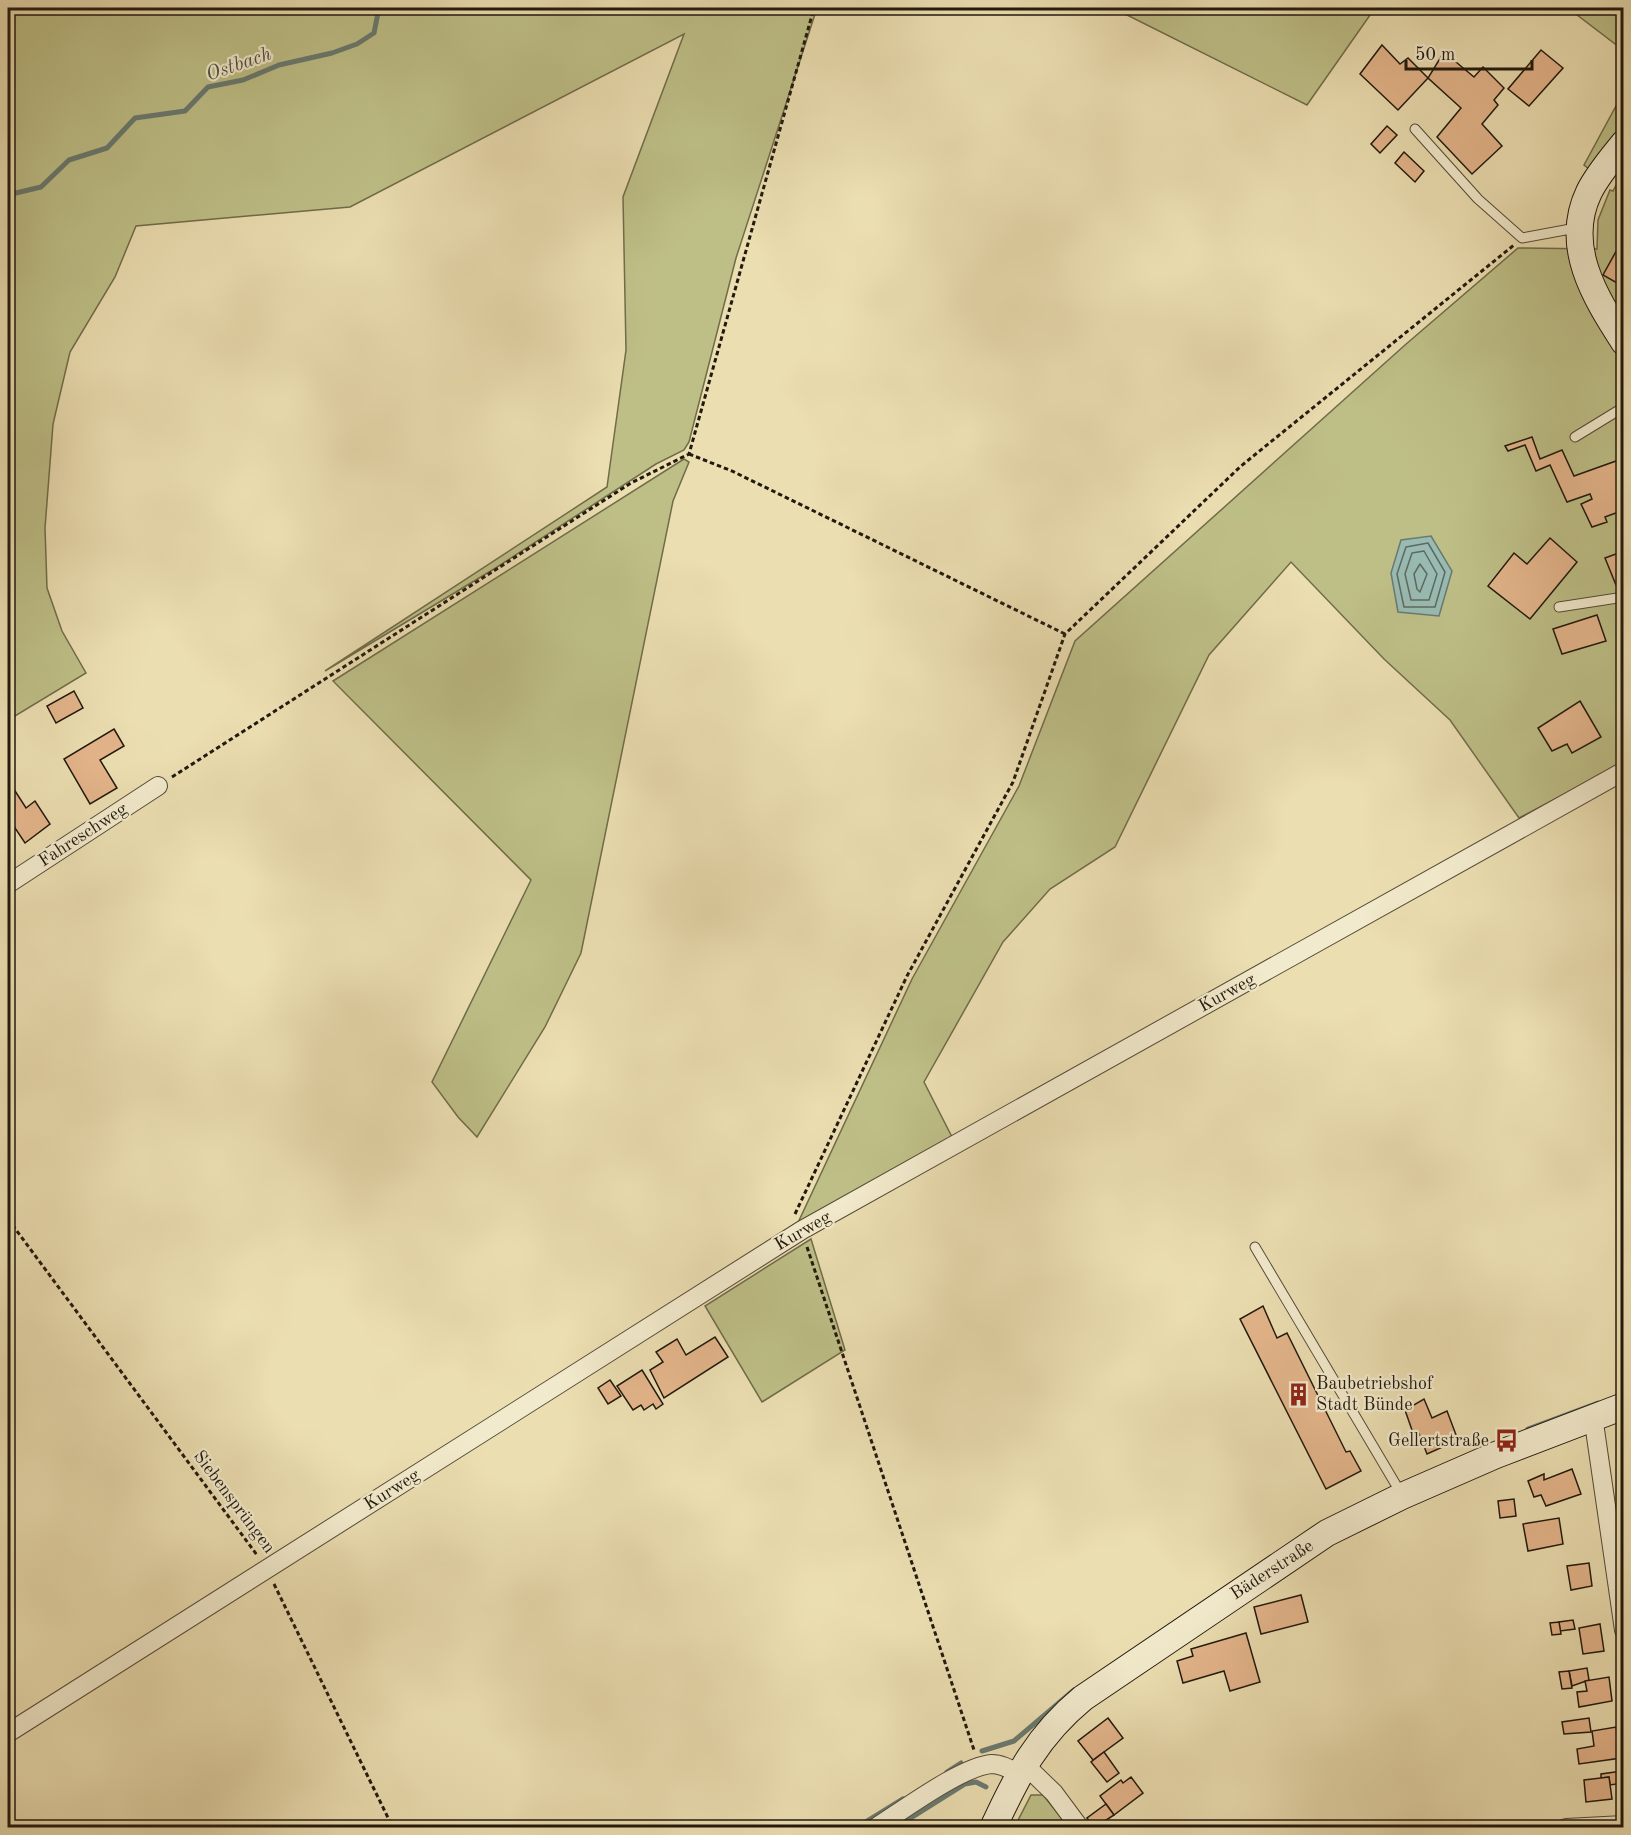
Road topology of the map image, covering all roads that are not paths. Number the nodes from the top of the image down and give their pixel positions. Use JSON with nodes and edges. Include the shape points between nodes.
{"nodes":[{"id":1,"x":1415,"y":129,"type":"dead end"},
{"id":2,"x":1623,"y":143,"type":"edge"},
{"id":3,"x":1580,"y":228,"type":"junction"},
{"id":4,"x":1623,"y":342,"type":"edge"},
{"id":5,"x":1623,"y":407,"type":"edge"},
{"id":6,"x":1575,"y":437,"type":"dead end"},
{"id":7,"x":1623,"y":597,"type":"edge"},
{"id":8,"x":1559,"y":607,"type":"dead end"},
{"id":9,"x":1623,"y":771,"type":"edge"},
{"id":10,"x":158,"y":786,"type":"road end"},
{"id":11,"x":8,"y":884,"type":"edge"},
{"id":12,"x":1255,"y":1247,"type":"dead end"},
{"id":13,"x":1623,"y":1406,"type":"edge"},
{"id":14,"x":1593,"y":1416,"type":"junction"},
{"id":15,"x":1402,"y":1496,"type":"junction"},
{"id":16,"x":1623,"y":1630,"type":"edge"},
{"id":17,"x":8,"y":1733,"type":"edge"},
{"id":18,"x":1021,"y":1768,"type":"junction"},
{"id":19,"x":1623,"y":1825,"type":"edge"},
{"id":20,"x":875,"y":1827,"type":"edge"},
{"id":21,"x":993,"y":1827,"type":"edge"},
{"id":22,"x":1080,"y":1827,"type":"edge"},
{"id":23,"x":1566,"y":1827,"type":"edge"}],
"edges":[{"from":1,"to":3,"type":"lane","via":[[1478,199],[1522,238]]},
{"from":2,"to":3,"type":"street","via":[[1589,192]]},
{"from":3,"to":4,"type":"street","via":[[1588,282]]},
{"from":5,"to":6,"type":"lane"},
{"from":7,"to":8,"type":"lane"},
{"from":9,"to":17,"type":"street","name":"Kurweg","via":[[802,1230]]},
{"from":10,"to":11,"type":"street","name":"Fahreschweg"},
{"from":12,"to":15,"type":"lane"},
{"from":13,"to":14,"type":"street","name":"Bäderstraße"},
{"from":14,"to":15,"type":"street","name":"Bäderstraße"},
{"from":14,"to":16,"type":"street"},
{"from":15,"to":18,"type":"street","name":"Bäderstraße","via":[[1327,1533],[1083,1698],[1061,1716]]},
{"from":18,"to":20,"type":"street","via":[[979,1766]]},
{"from":18,"to":21,"type":"street","name":"Bäderstraße"},
{"from":18,"to":22,"type":"street","via":[[1054,1793]]},
{"from":19,"to":23,"type":"street"}]}
